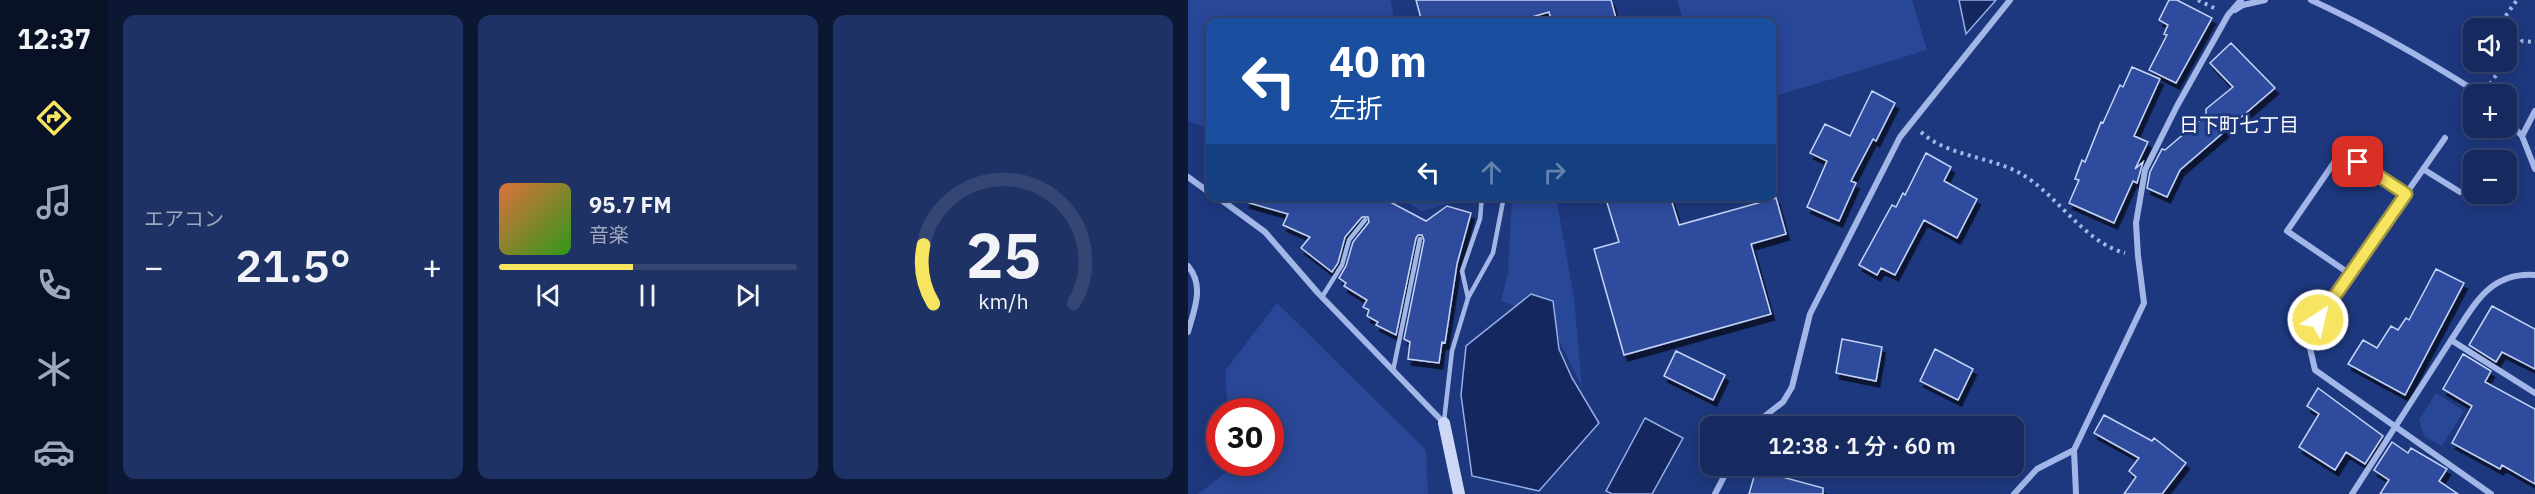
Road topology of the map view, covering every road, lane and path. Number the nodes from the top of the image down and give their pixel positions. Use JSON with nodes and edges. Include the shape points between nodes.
{"nodes":[{"id":1,"x":2010,"y":0,"type":"edge"},
{"id":2,"x":2241,"y":0,"type":"edge"},
{"id":3,"x":2265,"y":0,"type":"edge"},
{"id":4,"x":2311,"y":0,"type":"edge"},
{"id":5,"x":2517,"y":0,"type":"edge"},
{"id":6,"x":2228,"y":15,"type":"junction"},
{"id":7,"x":2504,"y":18,"type":"edge"},
{"id":8,"x":2535,"y":42,"type":"edge"},
{"id":9,"x":2517,"y":47,"type":"edge"},
{"id":10,"x":2464,"y":84,"type":"edge"},
{"id":11,"x":2535,"y":111,"type":"edge"},
{"id":12,"x":1911,"y":122,"type":"junction"},
{"id":13,"x":2517,"y":131,"type":"edge"},
{"id":14,"x":2522,"y":136,"type":"junction"},
{"id":15,"x":2445,"y":138,"type":"dead end"},
{"id":16,"x":2423,"y":169,"type":"junction"},
{"id":17,"x":2535,"y":169,"type":"edge"},
{"id":18,"x":1188,"y":177,"type":"edge"},
{"id":19,"x":1206,"y":190,"type":"edge"},
{"id":20,"x":2460,"y":192,"type":"dead end"},
{"id":21,"x":2406,"y":194,"type":"junction"},
{"id":22,"x":1223,"y":201,"type":"edge"},
{"id":23,"x":1482,"y":201,"type":"edge"},
{"id":24,"x":1503,"y":201,"type":"edge"},
{"id":25,"x":1365,"y":220,"type":"dead end"},
{"id":26,"x":1420,"y":239,"type":"dead end"},
{"id":27,"x":2138,"y":256,"type":"junction"},
{"id":28,"x":1188,"y":266,"type":"edge"},
{"id":29,"x":2350,"y":274,"type":"junction"},
{"id":30,"x":2535,"y":275,"type":"edge"},
{"id":31,"x":1322,"y":297,"type":"junction"},
{"id":32,"x":1468,"y":298,"type":"junction"},
{"id":33,"x":1188,"y":332,"type":"edge"},
{"id":34,"x":2451,"y":340,"type":"junction"},
{"id":35,"x":1393,"y":371,"type":"junction"},
{"id":36,"x":2535,"y":393,"type":"edge"},
{"id":37,"x":1765,"y":416,"type":"edge"},
{"id":38,"x":1444,"y":423,"type":"junction"},
{"id":39,"x":2395,"y":427,"type":"junction"},
{"id":40,"x":2074,"y":450,"type":"junction"},
{"id":41,"x":1725,"y":476,"type":"edge"},
{"id":42,"x":1460,"y":494,"type":"edge"},
{"id":43,"x":1715,"y":494,"type":"edge"},
{"id":44,"x":2014,"y":494,"type":"edge"},
{"id":45,"x":2076,"y":494,"type":"edge"},
{"id":46,"x":2352,"y":494,"type":"edge"},
{"id":47,"x":2491,"y":494,"type":"edge"}],
"edges":[{"from":1,"to":12,"type":"street"},
{"from":2,"to":6,"type":"street"},
{"from":3,"to":6,"type":"street","via":[[2243,5]]},
{"from":4,"to":10,"type":"street","via":[[2361,23]]},
{"from":5,"to":7,"type":"path"},
{"from":6,"to":27,"type":"street","via":[[2145,170],[2136,223]]},
{"from":8,"to":9,"type":"path","via":[[2522,41]]},
{"from":11,"to":14,"type":"street"},
{"from":12,"to":27,"type":"path","via":[[1939,144],[2021,173],[2071,218],[2116,250]]},
{"from":12,"to":37,"type":"street","via":[[1810,314],[1792,387],[1783,402]]},
{"from":13,"to":14,"type":"street"},
{"from":14,"to":17,"type":"street"},
{"from":15,"to":16,"type":"street"},
{"from":16,"to":20,"type":"street"},
{"from":16,"to":21,"type":"street"},
{"from":18,"to":19,"type":"street"},
{"from":21,"to":29,"type":"street"},
{"from":21,"to":29,"type":"street","via":[[2342,151],[2287,231]]},
{"from":22,"to":31,"type":"street","via":[[1265,232]]},
{"from":23,"to":32,"type":"lane","via":[[1480,219],[1462,271]]},
{"from":24,"to":32,"type":"lane","via":[[1493,253]]},
{"from":25,"to":31,"type":"lane","via":[[1349,240],[1342,265]]},
{"from":26,"to":35,"type":"lane"},
{"from":27,"to":40,"type":"street","via":[[2144,303]]},
{"from":28,"to":33,"type":"street","via":[[1199,294]]},
{"from":29,"to":39,"type":"street","via":[[2307,334],[2314,370]]},
{"from":30,"to":34,"type":"street","via":[[2503,278],[2490,287]]},
{"from":31,"to":35,"type":"street"},
{"from":32,"to":38,"type":"lane","via":[[1452,351]]},
{"from":34,"to":36,"type":"street"},
{"from":34,"to":39,"type":"street"},
{"from":35,"to":38,"type":"street"},
{"from":38,"to":42,"type":"street"},
{"from":39,"to":46,"type":"street"},
{"from":39,"to":47,"type":"street"},
{"from":40,"to":44,"type":"street","via":[[2037,469]]},
{"from":40,"to":45,"type":"street"},
{"from":41,"to":43,"type":"street"}]}
